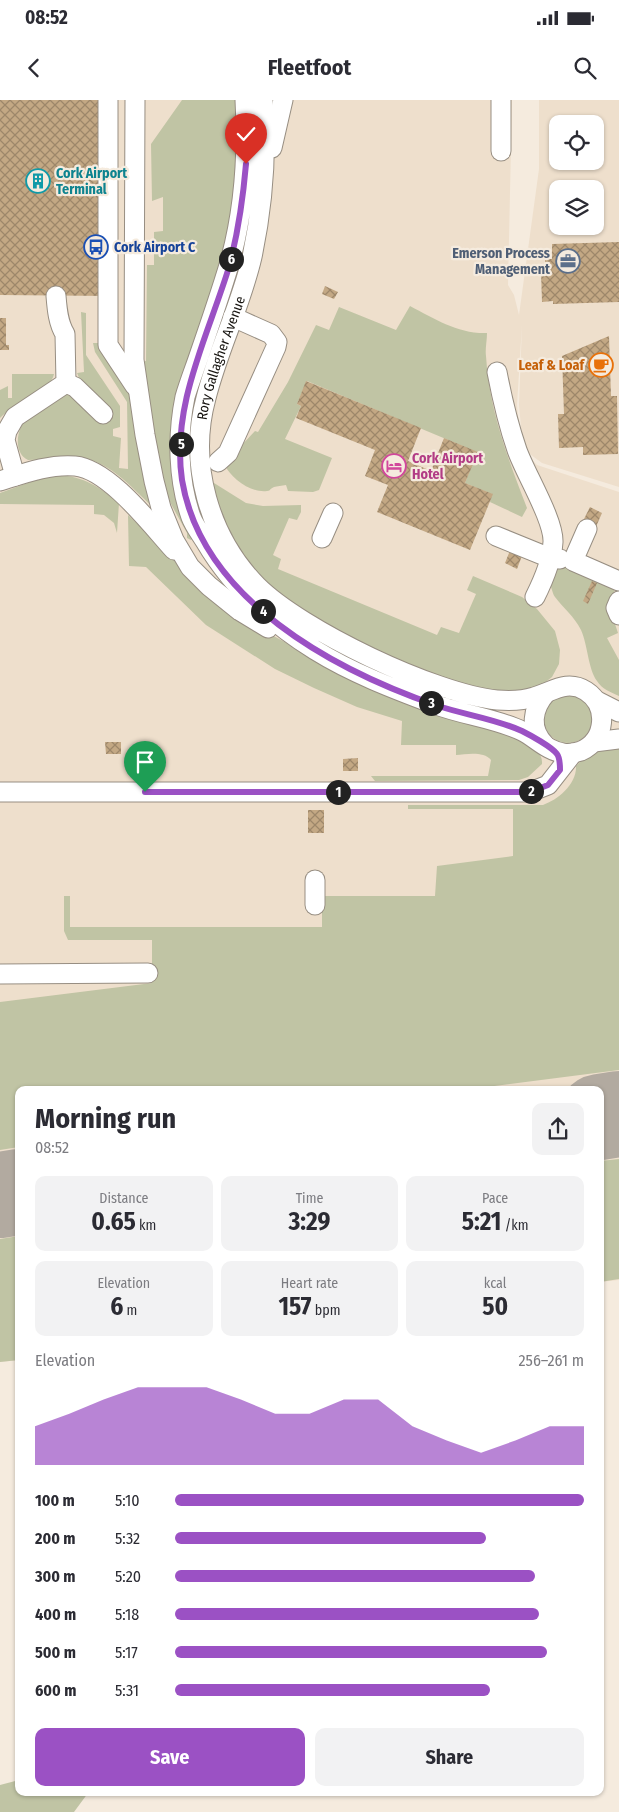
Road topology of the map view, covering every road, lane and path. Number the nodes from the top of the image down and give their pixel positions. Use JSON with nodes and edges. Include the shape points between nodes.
{"nodes":[{"id":1,"x":108,"y":100,"type":"edge"},
{"id":2,"x":135,"y":100,"type":"edge"},
{"id":3,"x":245,"y":100,"type":"edge"},
{"id":4,"x":263,"y":100,"type":"edge"},
{"id":5,"x":283,"y":100,"type":"edge"},
{"id":6,"x":501,"y":100,"type":"edge"},
{"id":7,"x":501,"y":151,"type":"dead end"},
{"id":8,"x":264,"y":185,"type":"junction"},
{"id":9,"x":56,"y":296,"type":"dead end"},
{"id":10,"x":233,"y":317,"type":"junction"},
{"id":11,"x":496,"y":372,"type":"dead end"},
{"id":12,"x":66,"y":383,"type":"junction"},
{"id":13,"x":138,"y":389,"type":"junction"},
{"id":14,"x":103,"y":414,"type":"dead end"},
{"id":15,"x":218,"y":462,"type":"dead end"},
{"id":16,"x":8,"y":479,"type":"edge"},
{"id":17,"x":333,"y":513,"type":"dead end"},
{"id":18,"x":587,"y":529,"type":"dead end"},
{"id":19,"x":496,"y":536,"type":"dead end"},
{"id":20,"x":322,"y":538,"type":"dead end"},
{"id":21,"x":550,"y":558,"type":"junction"},
{"id":22,"x":573,"y":561,"type":"junction"},
{"id":23,"x":190,"y":567,"type":"junction"},
{"id":24,"x":619,"y":580,"type":"edge"},
{"id":25,"x":535,"y":597,"type":"dead end"},
{"id":26,"x":619,"y":601,"type":"edge"},
{"id":27,"x":619,"y":615,"type":"edge"},
{"id":28,"x":316,"y":651,"type":"junction"},
{"id":29,"x":546,"y":693,"type":"junction"},
{"id":30,"x":597,"y":701,"type":"junction"},
{"id":31,"x":619,"y":712,"type":"edge"},
{"id":32,"x":619,"y":740,"type":"edge"},
{"id":33,"x":594,"y":742,"type":"junction"},
{"id":34,"x":559,"y":751,"type":"junction"},
{"id":35,"x":0,"y":792,"type":"edge"},
{"id":36,"x":315,"y":880,"type":"dead end"},
{"id":37,"x":315,"y":905,"type":"dead end"},
{"id":38,"x":148,"y":973,"type":"dead end"},
{"id":39,"x":0,"y":974,"type":"edge"}],
"edges":[{"from":1,"to":13,"type":"street","via":[[108,345]]},
{"from":2,"to":13,"type":"street","via":[[134,360]]},
{"from":3,"to":28,"type":"street","name":"Rory Gallagher Avenue","via":[[246,164],[241,212],[229,265],[186,397],[180,446],[182,480],[192,519],[217,562],[244,595]]},
{"from":4,"to":8,"type":"street","name":"Rory Gallagher Avenue"},
{"from":5,"to":8,"type":"street"},
{"from":6,"to":7,"type":"street"},
{"from":8,"to":10,"type":"street","name":"Rory Gallagher Avenue","via":[[252,256]]},
{"from":9,"to":12,"type":"street","via":[[61,328],[65,334]]},
{"from":10,"to":15,"type":"street","via":[[271,334],[277,342],[228,453]]},
{"from":10,"to":29,"type":"street","name":"Rory Gallagher Avenue","via":[[204,406],[200,460],[212,515],[227,546],[245,572],[270,598],[297,617],[409,674],[451,690],[489,699],[512,701]]},
{"from":11,"to":21,"type":"street","via":[[517,450],[547,519],[553,541]]},
{"from":12,"to":14,"type":"street","via":[[75,387]]},
{"from":12,"to":16,"type":"street","via":[[14,417],[5,440]]},
{"from":13,"to":23,"type":"street","via":[[161,508]]},
{"from":16,"to":23,"type":"street","via":[[55,466],[77,466],[98,474],[116,487]]},
{"from":17,"to":20,"type":"street"},
{"from":18,"to":22,"type":"street"},
{"from":19,"to":21,"type":"street"},
{"from":21,"to":22,"type":"street"},
{"from":21,"to":25,"type":"street"},
{"from":22,"to":24,"type":"street"},
{"from":23,"to":28,"type":"street","via":[[240,611]]},
{"from":26,"to":27,"type":"street","via":[[616,608]]},
{"from":28,"to":34,"type":"street","name":"Rory Gallagher Avenue","via":[[360,674],[439,706],[523,731]]},
{"from":29,"to":30,"type":"street","name":"Rory Gallagher Avenue","via":[[572,685],[582,688]]},
{"from":29,"to":34,"type":"street","via":[[539,701],[533,721],[538,736]]},
{"from":30,"to":31,"type":"street","name":"Rory Gallagher Avenue"},
{"from":30,"to":33,"type":"street","via":[[602,722]]},
{"from":32,"to":33,"type":"street"},
{"from":33,"to":34,"type":"street","via":[[585,749]]},
{"from":34,"to":35,"type":"street","via":[[560,770],[548,785],[530,792]]},
{"from":36,"to":37,"type":"street"},
{"from":38,"to":39,"type":"street"}]}
